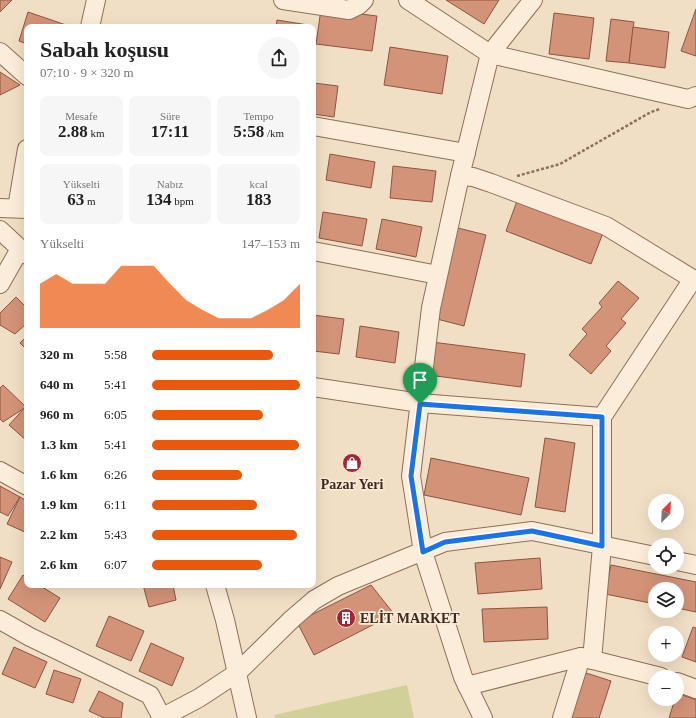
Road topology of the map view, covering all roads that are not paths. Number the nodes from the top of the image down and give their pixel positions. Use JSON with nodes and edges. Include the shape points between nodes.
{"nodes":[{"id":1,"x":96,"y":0,"type":"edge"},
{"id":2,"x":283,"y":0,"type":"edge"},
{"id":3,"x":364,"y":0,"type":"edge"},
{"id":4,"x":408,"y":0,"type":"edge"},
{"id":5,"x":533,"y":0,"type":"edge"},
{"id":6,"x":91,"y":24,"type":"edge"},
{"id":7,"x":0,"y":52,"type":"edge"},
{"id":8,"x":490,"y":54,"type":"junction"},
{"id":9,"x":24,"y":73,"type":"edge"},
{"id":10,"x":696,"y":96,"type":"edge"},
{"id":11,"x":316,"y":127,"type":"edge"},
{"id":12,"x":466,"y":153,"type":"junction"},
{"id":13,"x":24,"y":164,"type":"edge"},
{"id":14,"x":460,"y":176,"type":"junction"},
{"id":15,"x":15,"y":208,"type":"edge"},
{"id":16,"x":1,"y":233,"type":"edge"},
{"id":17,"x":316,"y":251,"type":"edge"},
{"id":18,"x":24,"y":252,"type":"edge"},
{"id":19,"x":438,"y":275,"type":"junction"},
{"id":20,"x":694,"y":280,"type":"edge"},
{"id":21,"x":0,"y":284,"type":"edge"},
{"id":22,"x":316,"y":387,"type":"edge"},
{"id":23,"x":420,"y":404,"type":"junction"},
{"id":24,"x":602,"y":417,"type":"junction"},
{"id":25,"x":0,"y":471,"type":"edge"},
{"id":26,"x":24,"y":484,"type":"edge"},
{"id":27,"x":602,"y":546,"type":"junction"},
{"id":28,"x":423,"y":552,"type":"junction"},
{"id":29,"x":648,"y":555,"type":"edge"},
{"id":30,"x":684,"y":562,"type":"edge"},
{"id":31,"x":696,"y":565,"type":"edge"},
{"id":32,"x":216,"y":588,"type":"edge"},
{"id":33,"x":0,"y":620,"type":"edge"},
{"id":34,"x":586,"y":658,"type":"junction"},
{"id":35,"x":237,"y":672,"type":"junction"},
{"id":36,"x":648,"y":674,"type":"edge"},
{"id":37,"x":684,"y":685,"type":"edge"},
{"id":38,"x":467,"y":686,"type":"junction"},
{"id":39,"x":696,"y":689,"type":"edge"},
{"id":40,"x":161,"y":718,"type":"edge"},
{"id":41,"x":247,"y":718,"type":"edge"},
{"id":42,"x":483,"y":718,"type":"edge"},
{"id":43,"x":562,"y":718,"type":"edge"}],
"edges":[{"from":1,"to":6,"type":"street"},
{"from":2,"to":3,"type":"street","via":[[349,10]]},
{"from":4,"to":8,"type":"street"},
{"from":5,"to":8,"type":"street"},
{"from":7,"to":9,"type":"street"},
{"from":8,"to":10,"type":"street","via":[[688,99]]},
{"from":8,"to":12,"type":"street"},
{"from":11,"to":12,"type":"street"},
{"from":12,"to":14,"type":"street"},
{"from":13,"to":15,"type":"street"},
{"from":14,"to":19,"type":"street"},
{"from":14,"to":20,"type":"street","via":[[491,183],[606,226]]},
{"from":16,"to":18,"type":"street"},
{"from":17,"to":19,"type":"street"},
{"from":18,"to":21,"type":"street"},
{"from":19,"to":23,"type":"street","via":[[431,308]]},
{"from":20,"to":24,"type":"street"},
{"from":22,"to":23,"type":"street"},
{"from":23,"to":24,"type":"street"},
{"from":23,"to":28,"type":"street","via":[[411,476]]},
{"from":24,"to":27,"type":"street"},
{"from":25,"to":26,"type":"street"},
{"from":27,"to":28,"type":"street","via":[[532,531],[445,542]]},
{"from":27,"to":29,"type":"street"},
{"from":27,"to":34,"type":"street"},
{"from":28,"to":35,"type":"street","via":[[338,586],[314,600]]},
{"from":28,"to":38,"type":"street"},
{"from":30,"to":31,"type":"street"},
{"from":32,"to":35,"type":"street"},
{"from":33,"to":40,"type":"street","via":[[150,695]]},
{"from":34,"to":36,"type":"street"},
{"from":34,"to":38,"type":"street"},
{"from":34,"to":43,"type":"street"},
{"from":35,"to":40,"type":"street","via":[[199,698]]},
{"from":35,"to":41,"type":"street"},
{"from":37,"to":39,"type":"street"},
{"from":38,"to":42,"type":"street"}]}
